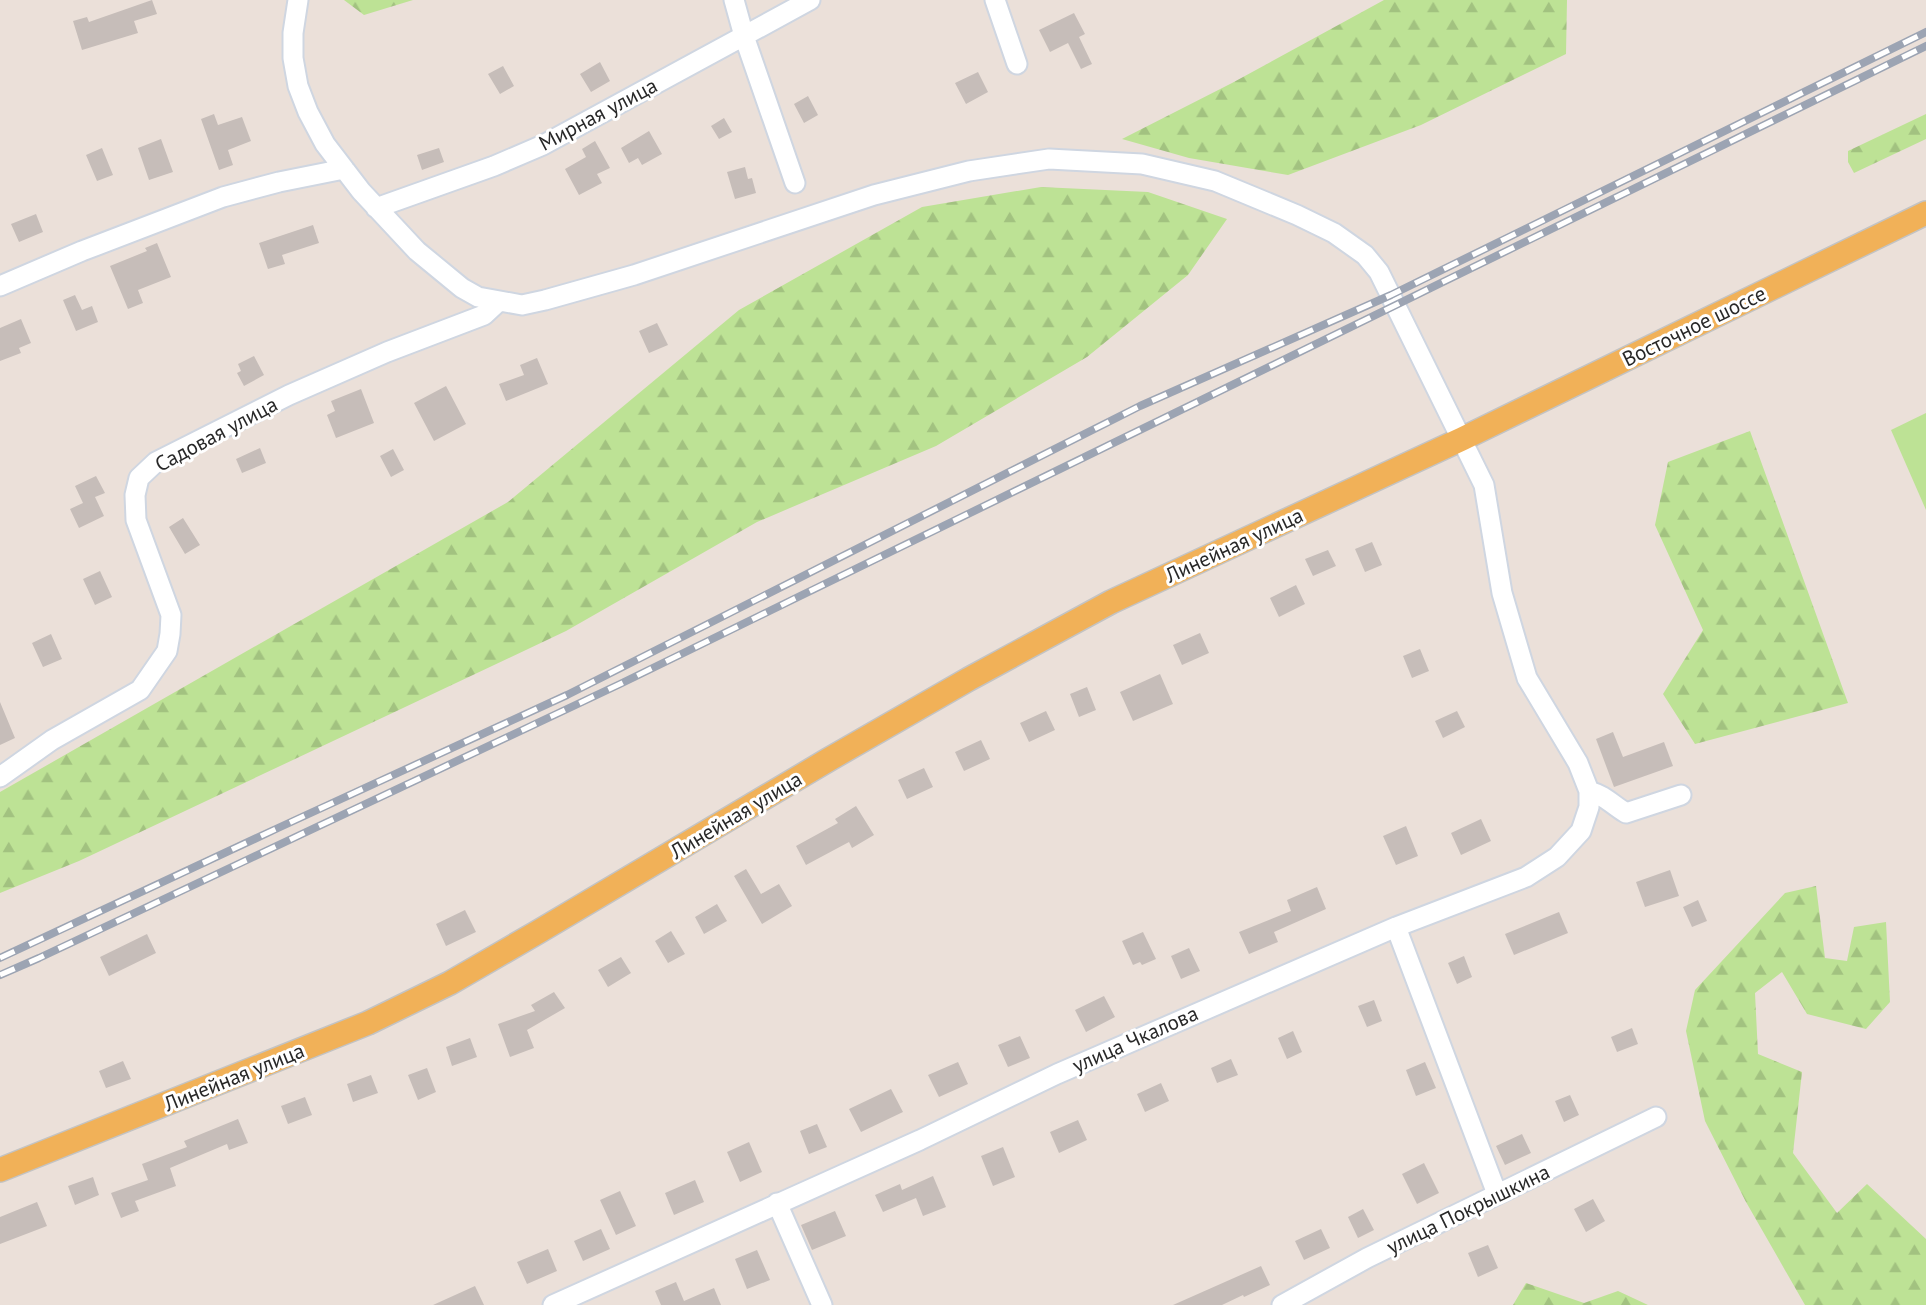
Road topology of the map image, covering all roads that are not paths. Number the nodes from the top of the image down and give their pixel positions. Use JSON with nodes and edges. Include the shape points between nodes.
{"nodes":[{"id":1,"x":298,"y":0,"type":"edge"},
{"id":2,"x":734,"y":0,"type":"edge"},
{"id":3,"x":810,"y":0,"type":"edge"},
{"id":4,"x":995,"y":0,"type":"edge"},
{"id":5,"x":744,"y":36,"type":"junction"},
{"id":6,"x":1017,"y":64,"type":"dead end"},
{"id":7,"x":344,"y":169,"type":"junction"},
{"id":8,"x":795,"y":183,"type":"dead end"},
{"id":9,"x":376,"y":208,"type":"junction"},
{"id":10,"x":1926,"y":213,"type":"edge"},
{"id":11,"x":0,"y":286,"type":"edge"},
{"id":12,"x":498,"y":302,"type":"junction"},
{"id":13,"x":1462,"y":439,"type":"junction"},
{"id":14,"x":0,"y":777,"type":"edge"},
{"id":15,"x":1589,"y":791,"type":"junction"},
{"id":16,"x":1681,"y":795,"type":"dead end"},
{"id":17,"x":1396,"y":927,"type":"junction"},
{"id":18,"x":1656,"y":1117,"type":"dead end"},
{"id":19,"x":0,"y":1170,"type":"edge"},
{"id":20,"x":1497,"y":1194,"type":"junction"},
{"id":21,"x":777,"y":1203,"type":"junction"},
{"id":22,"x":553,"y":1305,"type":"edge"},
{"id":23,"x":822,"y":1305,"type":"edge"},
{"id":24,"x":1282,"y":1305,"type":"edge"}],
"edges":[{"from":1,"to":7,"type":"street","via":[[293,58],[299,86],[325,144]]},
{"from":2,"to":5,"type":"street"},
{"from":3,"to":5,"type":"street","name":"Мирная улица"},
{"from":4,"to":6,"type":"street"},
{"from":5,"to":8,"type":"street"},
{"from":5,"to":9,"type":"street","name":"Мирная улица","via":[[542,145]]},
{"from":7,"to":9,"type":"street"},
{"from":7,"to":11,"type":"street","via":[[223,197]]},
{"from":9,"to":12,"type":"street","via":[[417,251],[462,288],[478,298]]},
{"from":10,"to":13,"type":"main road","name":"Восточное шоссе"},
{"from":12,"to":13,"type":"street","via":[[522,305],[558,297],[874,195],[969,171],[1049,159],[1142,164],[1215,181],[1274,205],[1334,233],[1365,255],[1379,272]]},
{"from":12,"to":14,"type":"street","name":"Садовая улица","via":[[484,315],[289,395],[156,462],[139,478],[136,520],[171,615],[167,650],[140,690],[52,740]]},
{"from":13,"to":15,"type":"street","via":[[1484,485],[1502,593],[1527,678],[1578,763]]},
{"from":13,"to":19,"type":"main road","name":"Линейная улица","via":[[1111,602],[828,760],[450,983],[368,1023]]},
{"from":15,"to":16,"type":"street","via":[[1603,795],[1626,813]]},
{"from":15,"to":17,"type":"street","name":"улица Чкалова","via":[[1581,831],[1557,857],[1526,877]]},
{"from":17,"to":20,"type":"street"},
{"from":17,"to":21,"type":"street","name":"улица Чкалова","via":[[1057,1074]]},
{"from":18,"to":20,"type":"street","name":"улица Покрышкина"},
{"from":20,"to":24,"type":"street","name":"улица Покрышкина"},
{"from":21,"to":22,"type":"street","name":"улица Чкалова"},
{"from":21,"to":23,"type":"street"}]}
